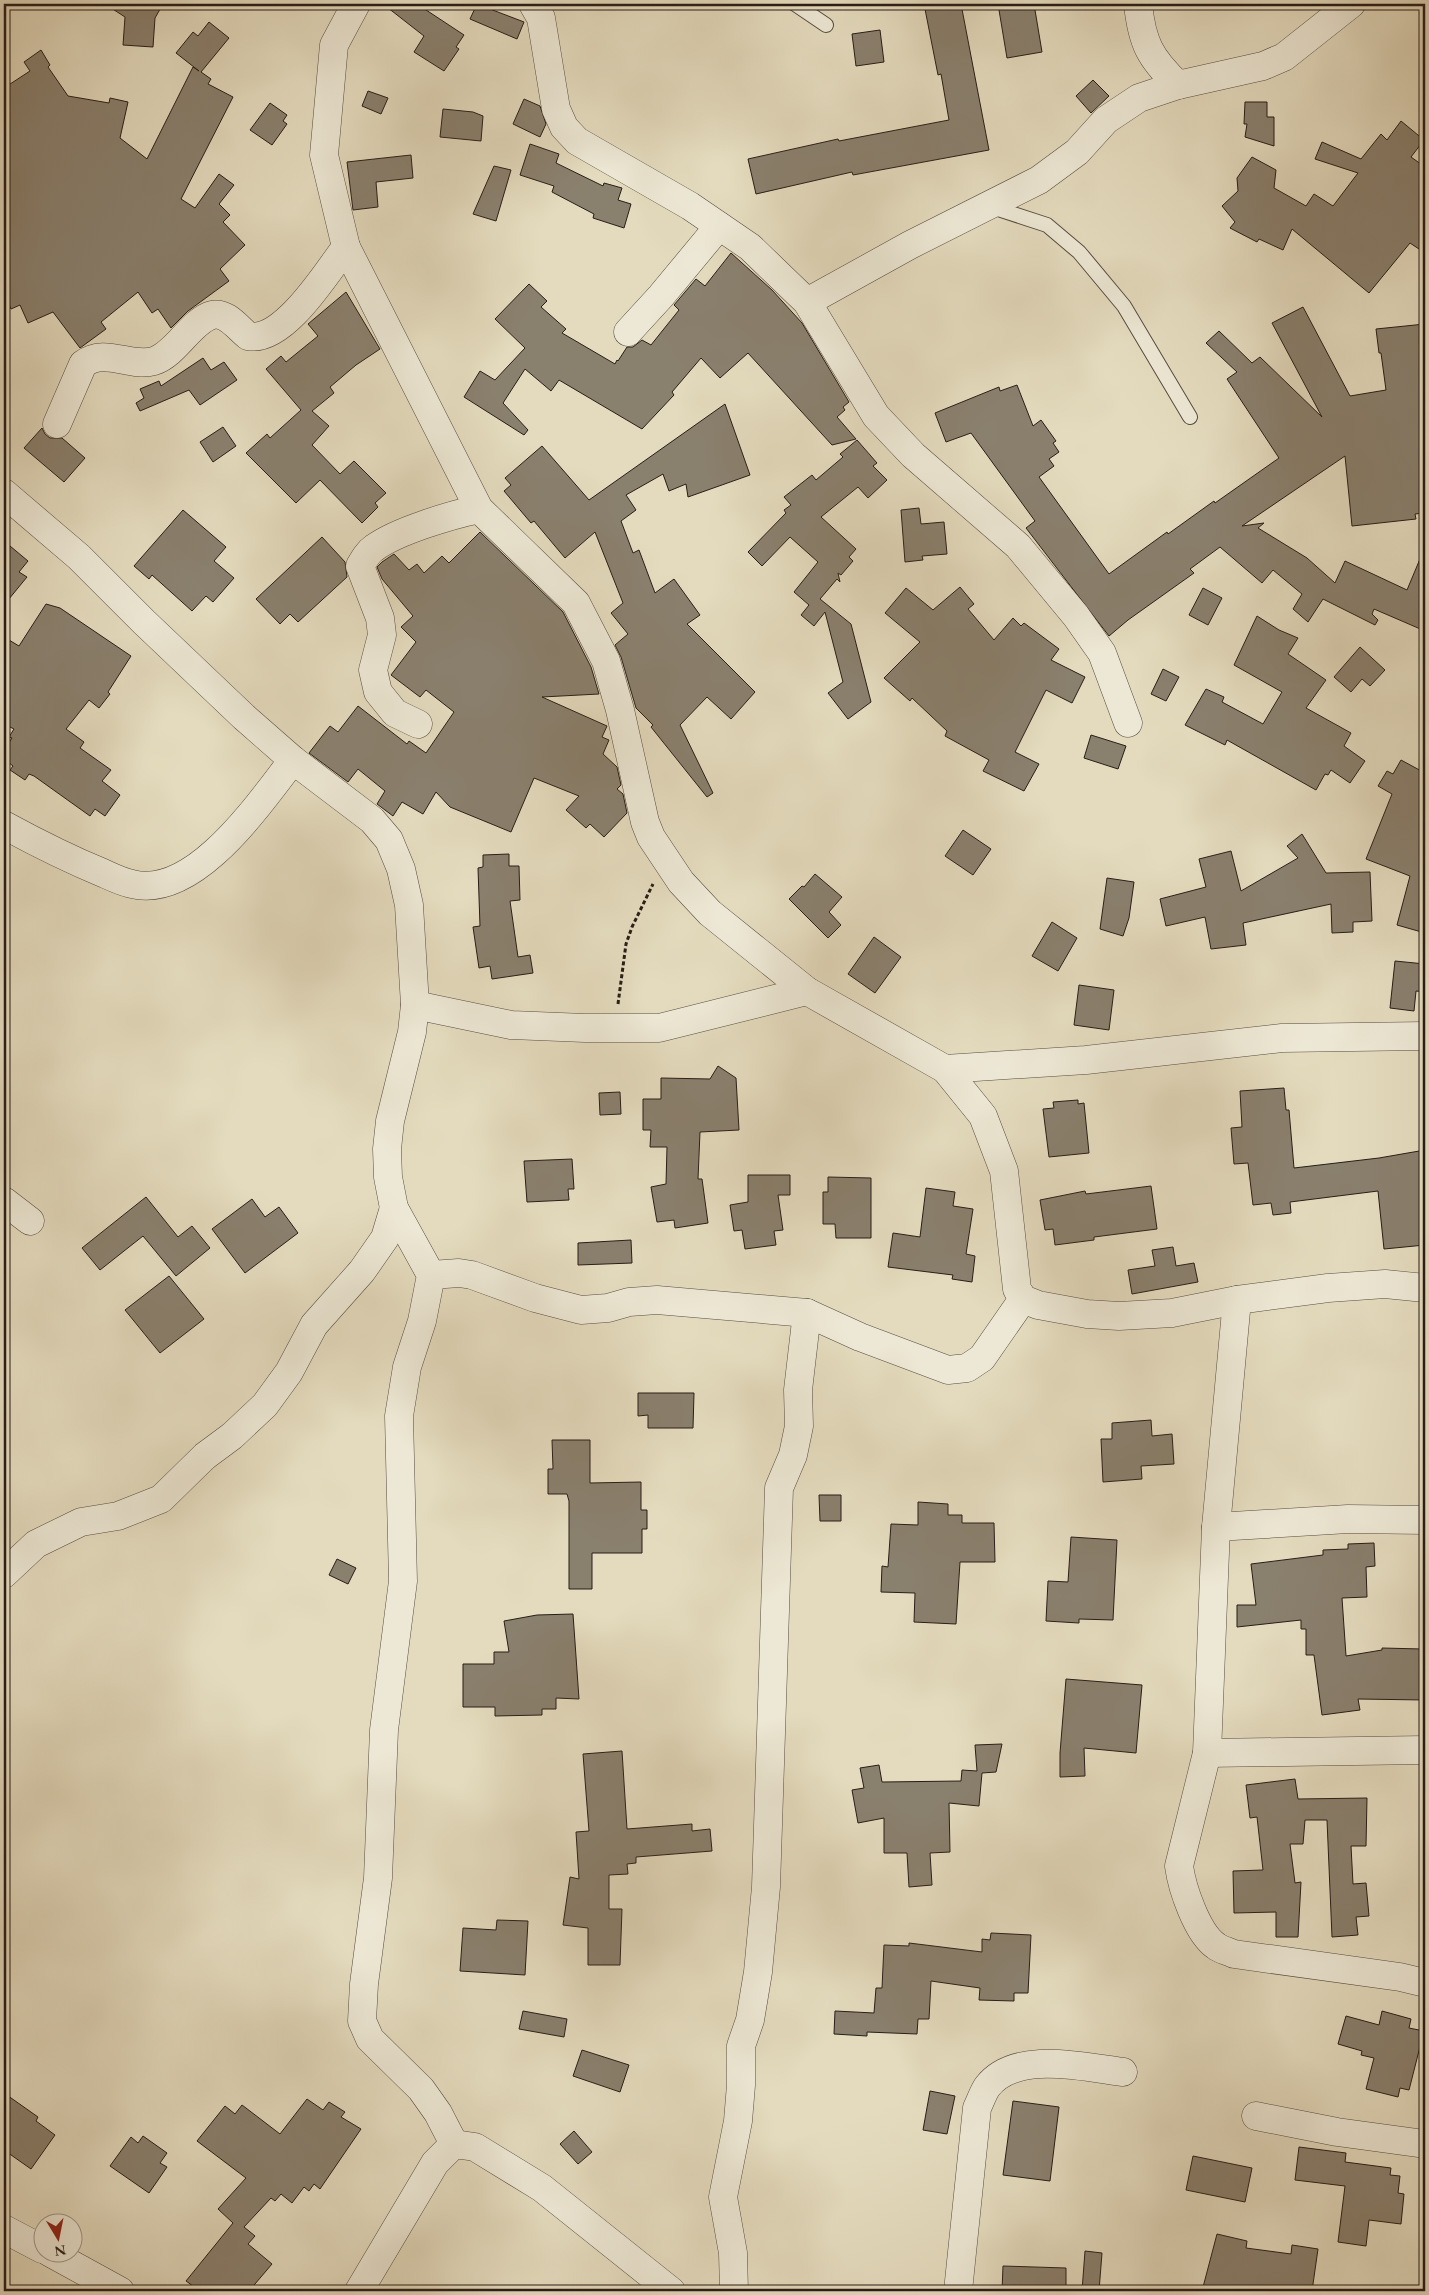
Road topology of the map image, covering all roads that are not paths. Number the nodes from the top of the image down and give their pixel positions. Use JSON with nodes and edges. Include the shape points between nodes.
{"nodes":[{"id":1,"x":356,"y":4,"type":"edge"},
{"id":2,"x":534,"y":4,"type":"edge"},
{"id":3,"x":795,"y":4,"type":"edge"},
{"id":4,"x":1138,"y":4,"type":"edge"},
{"id":5,"x":1351,"y":4,"type":"edge"},
{"id":6,"x":826,"y":25,"type":"dead end"},
{"id":7,"x":1178,"y":85,"type":"junction"},
{"id":8,"x":988,"y":206,"type":"junction"},
{"id":9,"x":719,"y":226,"type":"junction"},
{"id":10,"x":346,"y":247,"type":"junction"},
{"id":11,"x":806,"y":302,"type":"junction"},
{"id":12,"x":628,"y":332,"type":"dead end"},
{"id":13,"x":1190,"y":416,"type":"dead end"},
{"id":14,"x":57,"y":424,"type":"dead end"},
{"id":15,"x":4,"y":493,"type":"edge"},
{"id":16,"x":479,"y":509,"type":"junction"},
{"id":17,"x":1128,"y":723,"type":"dead end"},
{"id":18,"x":418,"y":724,"type":"dead end"},
{"id":19,"x":293,"y":760,"type":"junction"},
{"id":20,"x":4,"y":825,"type":"edge"},
{"id":21,"x":807,"y":991,"type":"junction"},
{"id":22,"x":415,"y":1004,"type":"junction"},
{"id":23,"x":1425,"y":1036,"type":"edge"},
{"id":24,"x":944,"y":1069,"type":"junction"},
{"id":25,"x":4,"y":1201,"type":"edge"},
{"id":26,"x":394,"y":1208,"type":"junction"},
{"id":27,"x":30,"y":1222,"type":"dead end"},
{"id":28,"x":431,"y":1275,"type":"junction"},
{"id":29,"x":1425,"y":1288,"type":"edge"},
{"id":30,"x":1023,"y":1300,"type":"junction"},
{"id":31,"x":1237,"y":1300,"type":"junction"},
{"id":32,"x":807,"y":1313,"type":"junction"},
{"id":33,"x":1425,"y":1520,"type":"edge"},
{"id":34,"x":1216,"y":1527,"type":"junction"},
{"id":35,"x":4,"y":1574,"type":"edge"},
{"id":36,"x":1425,"y":1750,"type":"edge"},
{"id":37,"x":1207,"y":1753,"type":"junction"},
{"id":38,"x":1425,"y":1983,"type":"edge"},
{"id":39,"x":1122,"y":2072,"type":"dead end"},
{"id":40,"x":1256,"y":2116,"type":"dead end"},
{"id":41,"x":454,"y":2144,"type":"junction"},
{"id":42,"x":1425,"y":2144,"type":"edge"},
{"id":43,"x":4,"y":2229,"type":"edge"},
{"id":44,"x":32,"y":2244,"type":"edge"},
{"id":45,"x":67,"y":2262,"type":"edge"},
{"id":46,"x":120,"y":2291,"type":"edge"},
{"id":47,"x":359,"y":2291,"type":"edge"},
{"id":48,"x":671,"y":2291,"type":"edge"},
{"id":49,"x":734,"y":2291,"type":"edge"},
{"id":50,"x":958,"y":2291,"type":"edge"}],
"edges":[{"from":1,"to":10,"type":"street","via":[[334,45],[324,155]]},
{"from":2,"to":9,"type":"street","via":[[541,18],[556,109],[564,127],[577,141]]},
{"from":3,"to":6,"type":"lane"},
{"from":4,"to":7,"type":"street","via":[[1140,26],[1150,55]]},
{"from":5,"to":7,"type":"street","via":[[1284,57],[1263,66]]},
{"from":7,"to":8,"type":"street","via":[[1139,98],[1106,120],[1078,152],[1039,180]]},
{"from":8,"to":11,"type":"street"},
{"from":8,"to":13,"type":"lane","via":[[1047,225],[1079,252],[1124,306]]},
{"from":9,"to":11,"type":"street","via":[[750,247]]},
{"from":9,"to":12,"type":"street"},
{"from":10,"to":14,"type":"street","via":[[294,314],[264,336],[248,336],[225,316],[213,314],[154,361],[91,358],[83,364]]},
{"from":10,"to":16,"type":"street"},
{"from":11,"to":17,"type":"street","via":[[876,416],[913,455],[1018,546],[1076,616],[1102,653]]},
{"from":15,"to":19,"type":"street","via":[[79,557],[244,717]]},
{"from":16,"to":18,"type":"street","via":[[449,515],[399,536],[374,548],[360,566],[380,618],[382,635],[373,670],[378,692],[395,713]]},
{"from":16,"to":21,"type":"street","via":[[576,603],[606,661],[645,822],[665,859],[710,913]]},
{"from":19,"to":20,"type":"street","via":[[241,826],[196,868],[180,878],[162,883],[132,884],[66,859]]},
{"from":19,"to":22,"type":"street","via":[[372,820],[389,840],[401,869],[410,905]]},
{"from":21,"to":22,"type":"street","via":[[659,1028],[510,1025]]},
{"from":21,"to":24,"type":"street"},
{"from":22,"to":26,"type":"street","via":[[387,1148]]},
{"from":23,"to":24,"type":"street","via":[[1282,1038],[1086,1060]]},
{"from":24,"to":30,"type":"street","via":[[983,1116],[1004,1171],[1017,1289]]},
{"from":25,"to":27,"type":"street"},
{"from":26,"to":28,"type":"street"},
{"from":26,"to":35,"type":"street","via":[[385,1238],[362,1271],[314,1325],[289,1372],[265,1406],[205,1456],[161,1499],[118,1516],[81,1522],[36,1544]]},
{"from":28,"to":32,"type":"street","via":[[472,1275],[581,1310],[657,1300]]},
{"from":28,"to":41,"type":"street","via":[[422,1321],[407,1367],[399,1416],[403,1581],[384,1730],[378,1878],[362,2021],[370,2039],[421,2089]]},
{"from":29,"to":31,"type":"street","via":[[1385,1284]]},
{"from":30,"to":31,"type":"street","via":[[1087,1314],[1119,1316],[1172,1313]]},
{"from":30,"to":32,"type":"street","via":[[982,1358],[967,1368],[948,1370]]},
{"from":31,"to":34,"type":"street"},
{"from":32,"to":49,"type":"street","via":[[798,1390],[799,1426],[793,1454],[779,1488],[766,1887],[758,1972],[750,2020],[741,2046],[738,2121],[723,2197]]},
{"from":33,"to":34,"type":"street","via":[[1348,1518]]},
{"from":34,"to":37,"type":"street"},
{"from":36,"to":37,"type":"street"},
{"from":37,"to":38,"type":"street","via":[[1179,1866],[1181,1884],[1196,1920],[1215,1946],[1234,1954]]},
{"from":39,"to":50,"type":"street","via":[[1039,2062],[1004,2073],[987,2087],[978,2108]]},
{"from":40,"to":42,"type":"street","via":[[1337,2132]]},
{"from":41,"to":47,"type":"street","via":[[435,2163]]},
{"from":41,"to":48,"type":"street","via":[[475,2147],[542,2188]]},
{"from":43,"to":44,"type":"street"},
{"from":45,"to":46,"type":"street"}]}
